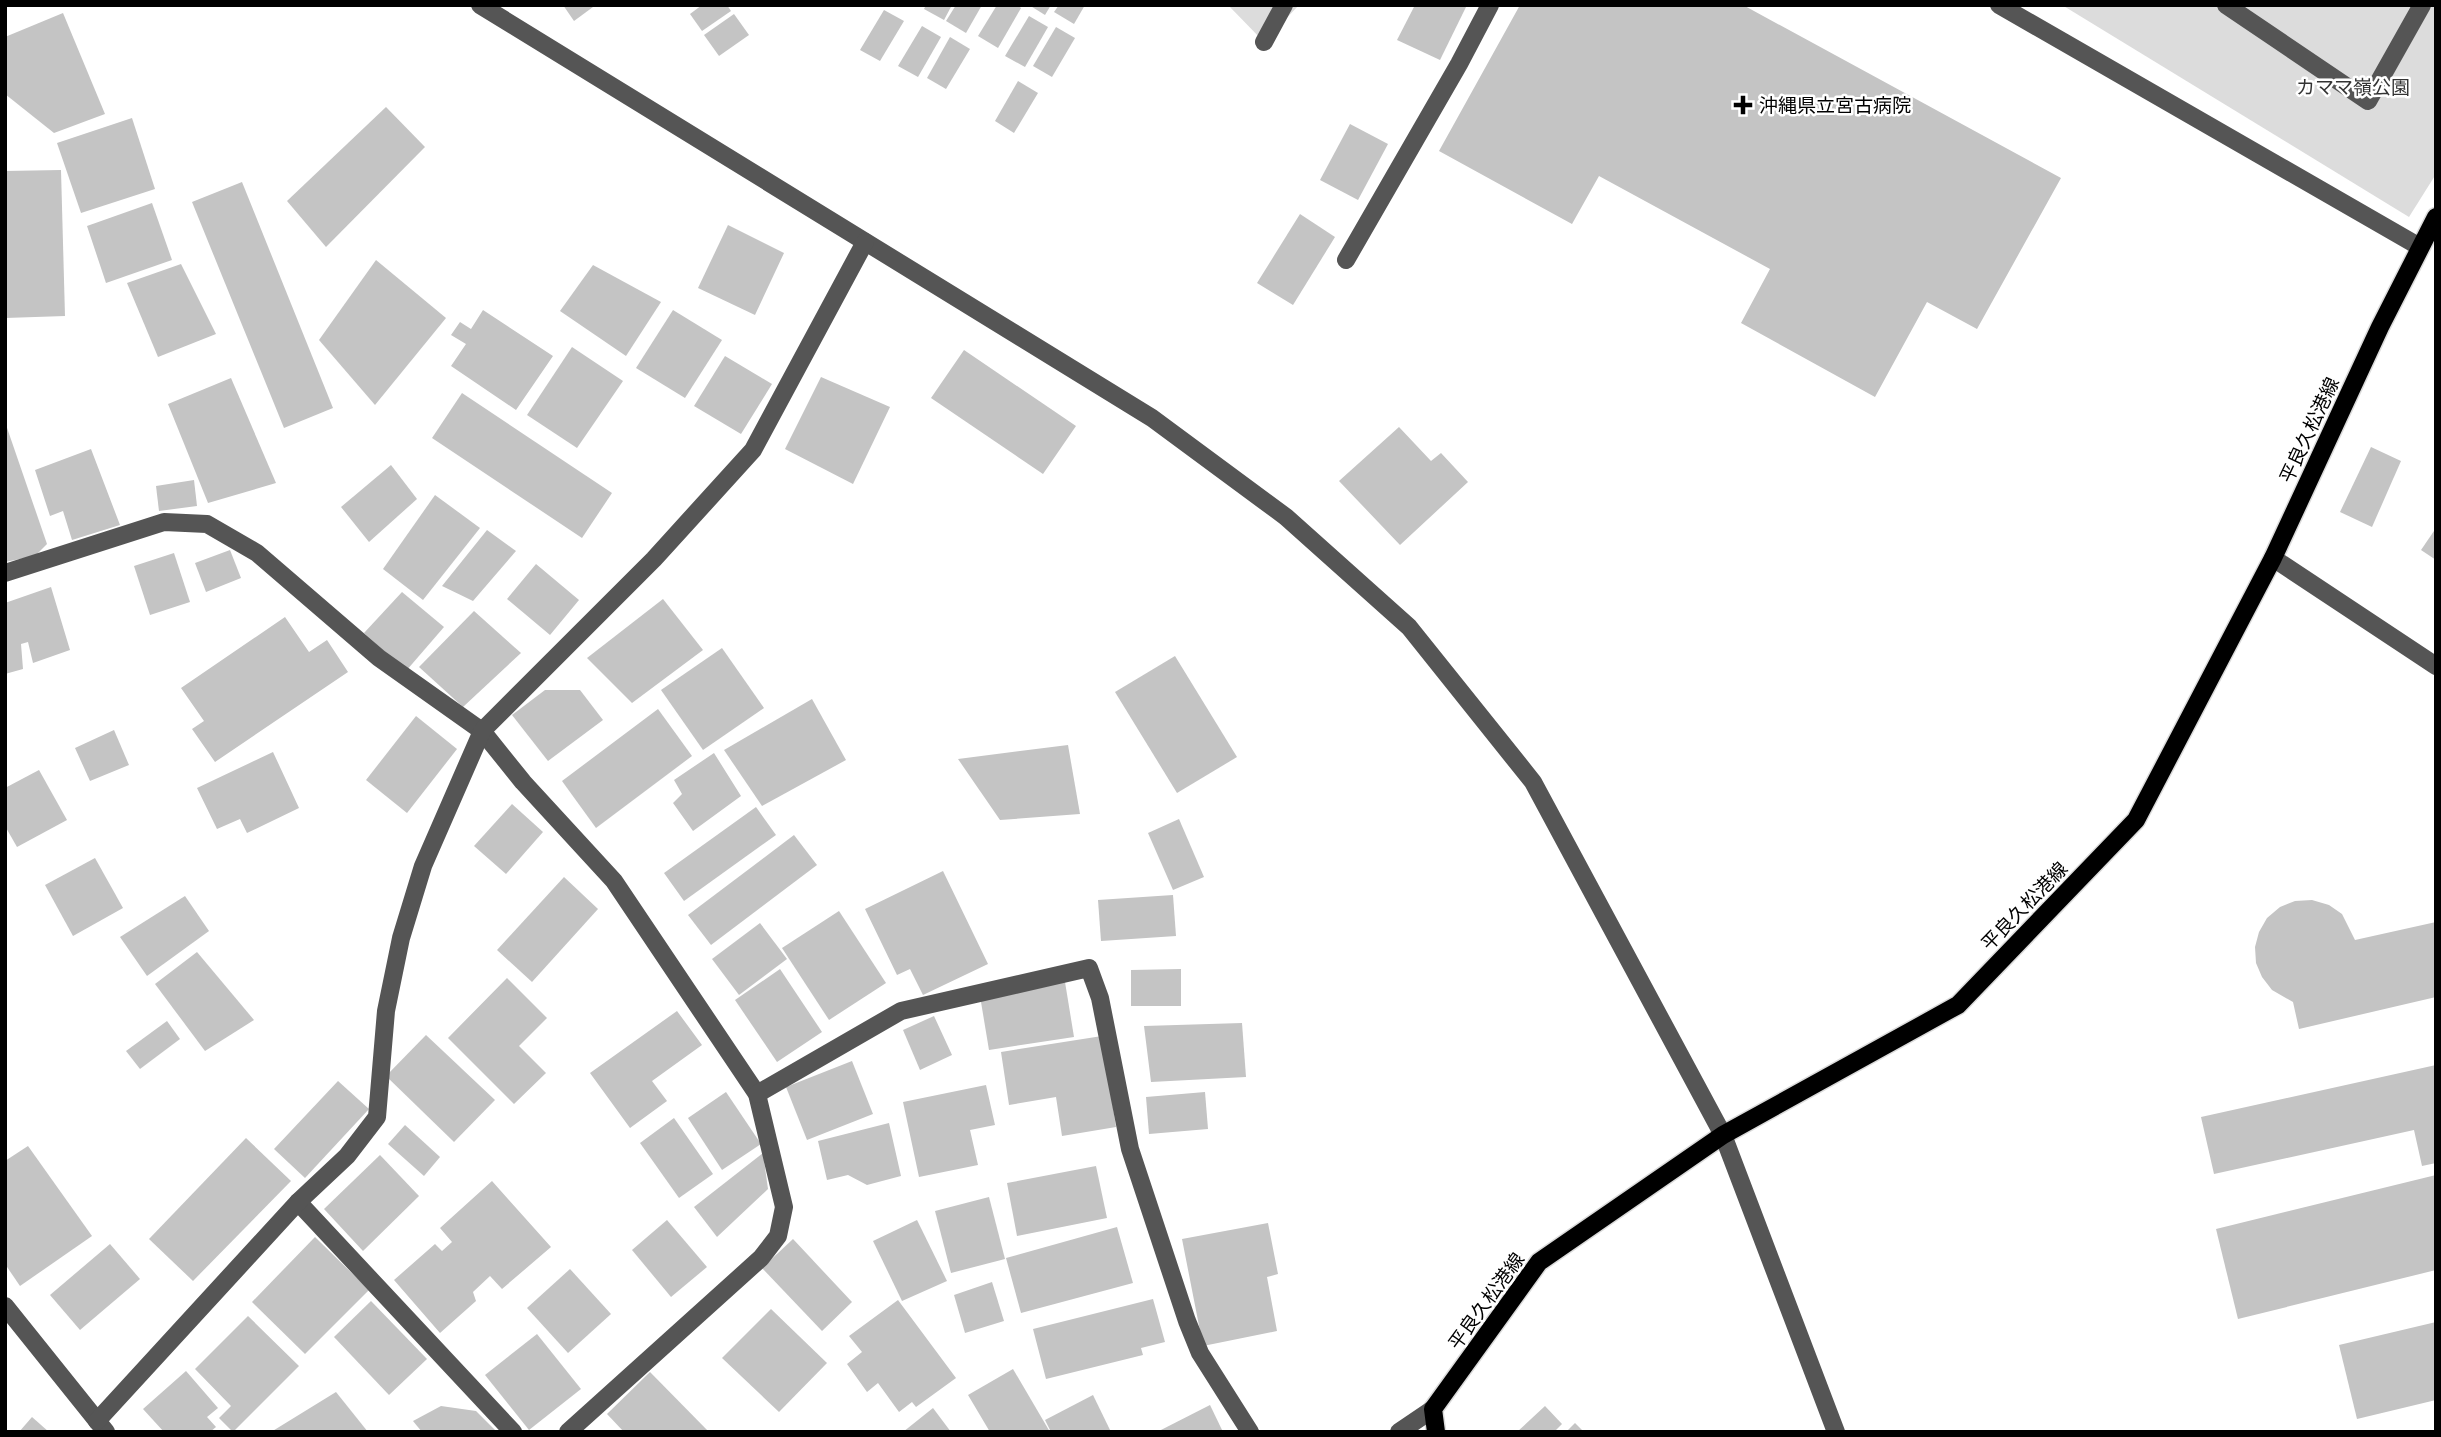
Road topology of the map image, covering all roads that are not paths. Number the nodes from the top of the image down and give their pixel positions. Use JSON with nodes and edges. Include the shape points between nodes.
{"nodes":[{"id":1,"x":480,"y":5,"type":"edge"},
{"id":2,"x":1284,"y":5,"type":"edge"},
{"id":3,"x":1489,"y":5,"type":"edge"},
{"id":4,"x":1999,"y":5,"type":"edge"},
{"id":5,"x":2226,"y":5,"type":"edge"},
{"id":6,"x":2422,"y":5,"type":"edge"},
{"id":7,"x":1264,"y":42,"type":"dead end"},
{"id":8,"x":2436,"y":217,"type":"edge"},
{"id":9,"x":865,"y":242,"type":"junction"},
{"id":10,"x":2420,"y":247,"type":"junction"},
{"id":11,"x":1346,"y":260,"type":"dead end"},
{"id":12,"x":2273,"y":558,"type":"junction"},
{"id":13,"x":5,"y":573,"type":"edge"},
{"id":14,"x":2436,"y":666,"type":"edge"},
{"id":15,"x":482,"y":731,"type":"junction"},
{"id":16,"x":757,"y":1094,"type":"junction"},
{"id":17,"x":1723,"y":1135,"type":"junction"},
{"id":18,"x":298,"y":1202,"type":"junction"},
{"id":19,"x":5,"y":1306,"type":"edge"},
{"id":20,"x":1433,"y":1409,"type":"junction"},
{"id":21,"x":102,"y":1426,"type":"edge"},
{"id":22,"x":513,"y":1432,"type":"edge"},
{"id":23,"x":568,"y":1432,"type":"edge"},
{"id":24,"x":1250,"y":1432,"type":"edge"},
{"id":25,"x":1399,"y":1432,"type":"edge"},
{"id":26,"x":1436,"y":1432,"type":"edge"},
{"id":27,"x":1836,"y":1432,"type":"edge"}],
"edges":[{"from":1,"to":9,"type":"street"},
{"from":2,"to":7,"type":"street"},
{"from":3,"to":11,"type":"street"},
{"from":4,"to":10,"type":"street"},
{"from":5,"to":6,"type":"street","via":[[2368,101]]},
{"from":8,"to":10,"type":"main road","name":"平良久松港線"},
{"from":9,"to":15,"type":"street","via":[[753,450],[654,559]]},
{"from":9,"to":17,"type":"street","via":[[1152,418],[1286,517],[1409,627],[1533,782]]},
{"from":10,"to":12,"type":"main road","name":"平良久松港線"},
{"from":12,"to":14,"type":"street"},
{"from":12,"to":17,"type":"main road","name":"平良久松港線","via":[[2136,820],[1958,1005]]},
{"from":13,"to":15,"type":"street","via":[[164,522],[207,524],[257,553],[379,658]]},
{"from":15,"to":16,"type":"street","via":[[614,881]]},
{"from":15,"to":18,"type":"street","via":[[423,866],[401,938],[386,1011],[377,1117],[346,1157]]},
{"from":16,"to":23,"type":"street","via":[[784,1207],[778,1236],[761,1258]]},
{"from":16,"to":24,"type":"street","via":[[901,1011],[1089,968],[1100,999],[1130,1149],[1187,1321],[1200,1353]]},
{"from":17,"to":20,"type":"main road","name":"平良久松港線","via":[[1539,1262]]},
{"from":17,"to":27,"type":"street"},
{"from":18,"to":21,"type":"street"},
{"from":18,"to":22,"type":"street"},
{"from":19,"to":21,"type":"street"},
{"from":20,"to":25,"type":"street"},
{"from":20,"to":26,"type":"main road"}]}
